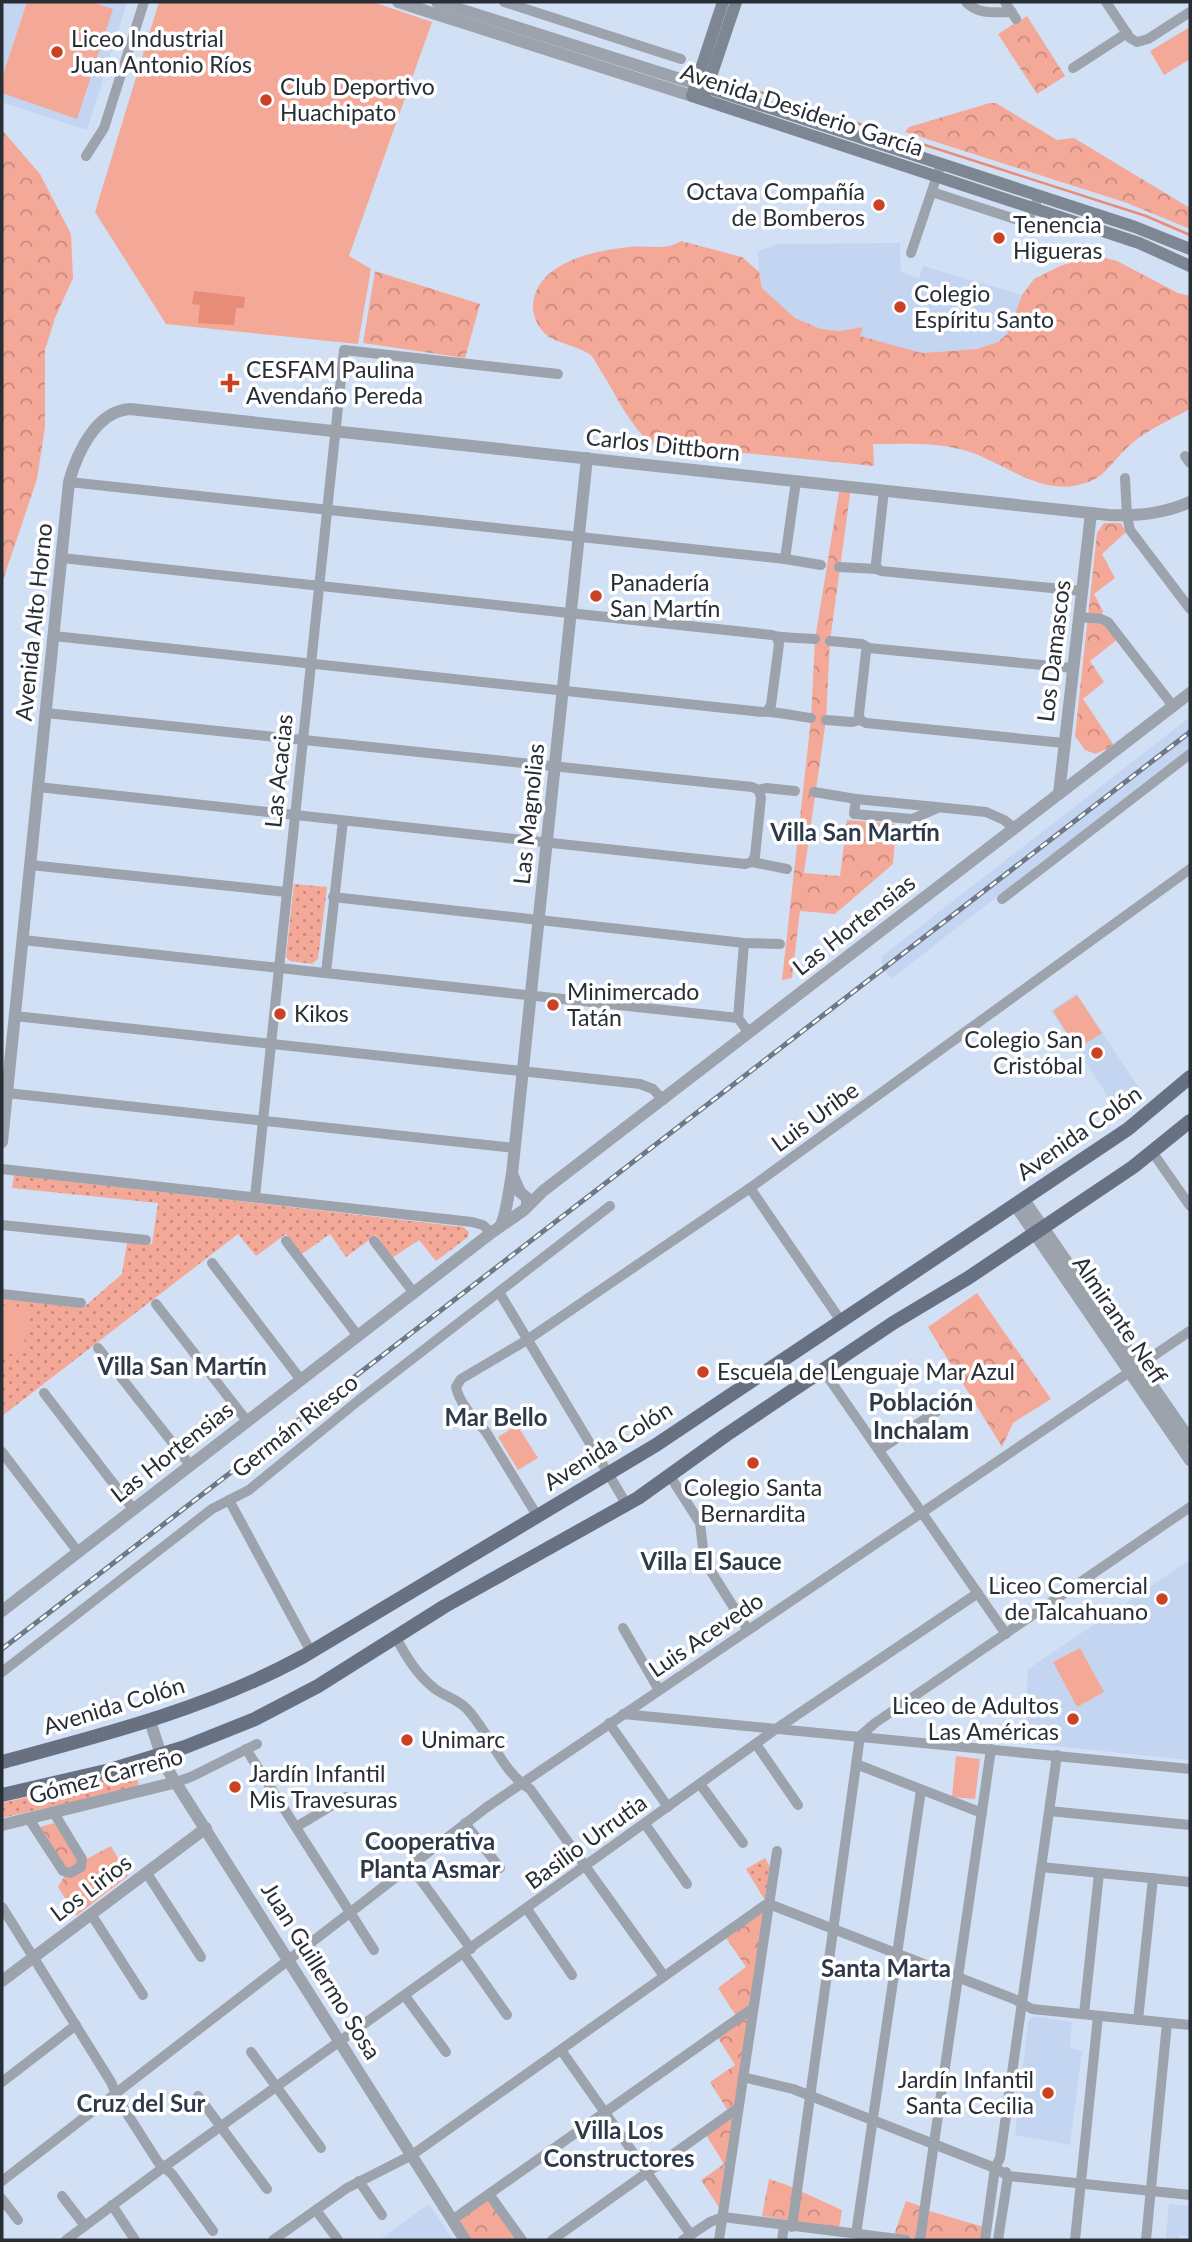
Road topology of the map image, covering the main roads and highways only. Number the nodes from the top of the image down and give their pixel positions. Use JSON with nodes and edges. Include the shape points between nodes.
{"nodes":[{"id":1,"x":731,"y":2,"type":"edge"},
{"id":2,"x":1072,"y":214,"type":"junction"},
{"id":3,"x":1190,"y":249,"type":"edge"},
{"id":4,"x":1190,"y":266,"type":"edge"},
{"id":5,"x":1190,"y":1077,"type":"edge"},
{"id":6,"x":1190,"y":1121,"type":"edge"},
{"id":7,"x":2,"y":1762,"type":"edge"},
{"id":8,"x":2,"y":1795,"type":"edge"}],
"edges":[{"from":1,"to":2,"type":"main road","name":"Avenida Desiderio García","via":[[699,92]]},
{"from":2,"to":3,"type":"main road","name":"Avenida Desiderio García","via":[[1156,234]]},
{"from":2,"to":4,"type":"main road","name":"Avenida Desiderio García"},
{"from":5,"to":7,"type":"main road","name":"Avenida Colón","via":[[1128,1129],[608,1475],[311,1652],[224,1694],[150,1721]]},
{"from":6,"to":8,"type":"main road","via":[[1153,1153],[1039,1231],[893,1322],[626,1505],[445,1606],[340,1673],[220,1734],[160,1755]]}]}
